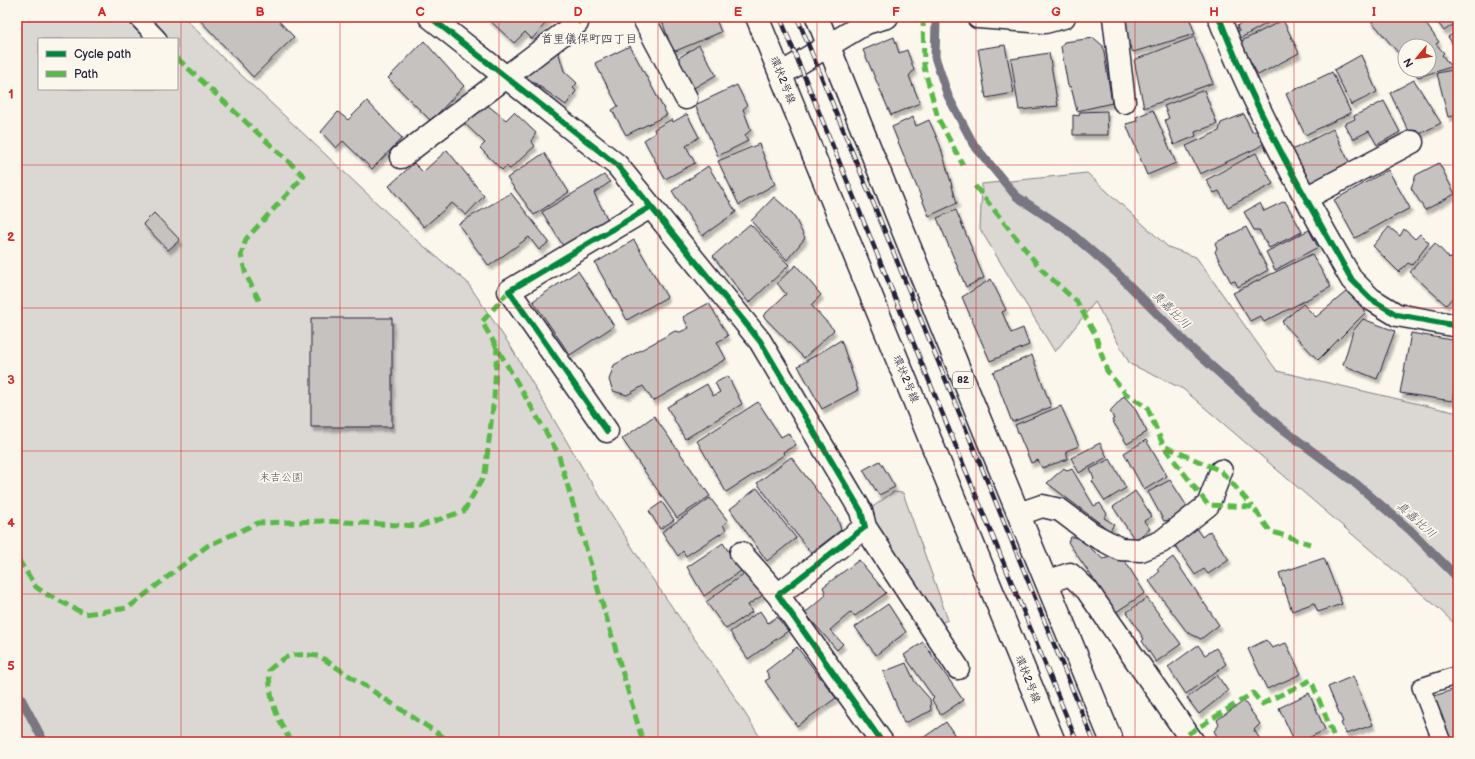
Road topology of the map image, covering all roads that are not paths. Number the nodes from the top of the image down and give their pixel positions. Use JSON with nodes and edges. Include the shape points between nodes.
{"nodes":[{"id":1,"x":137,"y":17,"type":"edge"},
{"id":2,"x":430,"y":17,"type":"edge"},
{"id":3,"x":643,"y":17,"type":"edge"},
{"id":4,"x":757,"y":17,"type":"edge"},
{"id":5,"x":817,"y":17,"type":"edge"},
{"id":6,"x":887,"y":17,"type":"edge"},
{"id":7,"x":978,"y":17,"type":"edge"},
{"id":8,"x":1064,"y":17,"type":"edge"},
{"id":9,"x":1114,"y":17,"type":"edge"},
{"id":10,"x":1219,"y":17,"type":"edge"},
{"id":11,"x":577,"y":23,"type":"dead end"},
{"id":12,"x":157,"y":38,"type":"edge"},
{"id":13,"x":828,"y":46,"type":"junction"},
{"id":14,"x":780,"y":74,"type":"junction"},
{"id":15,"x":506,"y":78,"type":"junction"},
{"id":16,"x":686,"y":98,"type":"dead end"},
{"id":17,"x":1124,"y":102,"type":"dead end"},
{"id":18,"x":1412,"y":142,"type":"dead end"},
{"id":19,"x":401,"y":158,"type":"dead end"},
{"id":20,"x":1306,"y":198,"type":"junction"},
{"id":21,"x":650,"y":207,"type":"junction"},
{"id":22,"x":1458,"y":326,"type":"edge"},
{"id":23,"x":607,"y":431,"type":"dead end"},
{"id":24,"x":1221,"y":471,"type":"dead end"},
{"id":25,"x":1019,"y":514,"type":"junction"},
{"id":26,"x":865,"y":527,"type":"junction"},
{"id":27,"x":741,"y":553,"type":"dead end"},
{"id":28,"x":1047,"y":582,"type":"junction"},
{"id":29,"x":778,"y":595,"type":"junction"},
{"id":30,"x":958,"y":668,"type":"dead end"},
{"id":31,"x":1458,"y":675,"type":"edge"},
{"id":32,"x":882,"y":742,"type":"edge"},
{"id":33,"x":1054,"y":742,"type":"edge"},
{"id":34,"x":1112,"y":742,"type":"edge"},
{"id":35,"x":1193,"y":742,"type":"edge"},
{"id":36,"x":1442,"y":742,"type":"edge"}],
"edges":[{"from":1,"to":12,"type":"lane"},
{"from":2,"to":15,"type":"street"},
{"from":3,"to":16,"type":"street"},
{"from":4,"to":14,"type":"street","name":"環状2号線"},
{"from":5,"to":13,"type":"street","number":"82"},
{"from":6,"to":13,"type":"street","via":[[866,23]]},
{"from":7,"to":8,"type":"street","via":[[1045,22]]},
{"from":9,"to":17,"type":"street"},
{"from":10,"to":20,"type":"street","via":[[1247,83]]},
{"from":11,"to":15,"type":"street"},
{"from":13,"to":14,"type":"street"},
{"from":13,"to":25,"type":"street","number":"82"},
{"from":14,"to":33,"type":"street","name":"環状2号線"},
{"from":15,"to":19,"type":"street"},
{"from":15,"to":21,"type":"street","via":[[617,165]]},
{"from":18,"to":20,"type":"street"},
{"from":20,"to":22,"type":"street","via":[[1352,280],[1371,299],[1397,315]]},
{"from":21,"to":23,"type":"street","via":[[509,291]]},
{"from":21,"to":26,"type":"street","via":[[760,342],[861,511]]},
{"from":24,"to":25,"type":"street","via":[[1208,505],[1161,542],[1141,550],[1120,549],[1092,534],[1060,510],[1042,506]]},
{"from":25,"to":28,"type":"street","number":"82"},
{"from":26,"to":29,"type":"street"},
{"from":26,"to":30,"type":"street"},
{"from":27,"to":29,"type":"street"},
{"from":28,"to":34,"type":"street","number":"82"},
{"from":28,"to":35,"type":"street","via":[[1070,574],[1087,590]]},
{"from":29,"to":32,"type":"street"},
{"from":31,"to":36,"type":"lane","via":[[1421,687]]}]}
